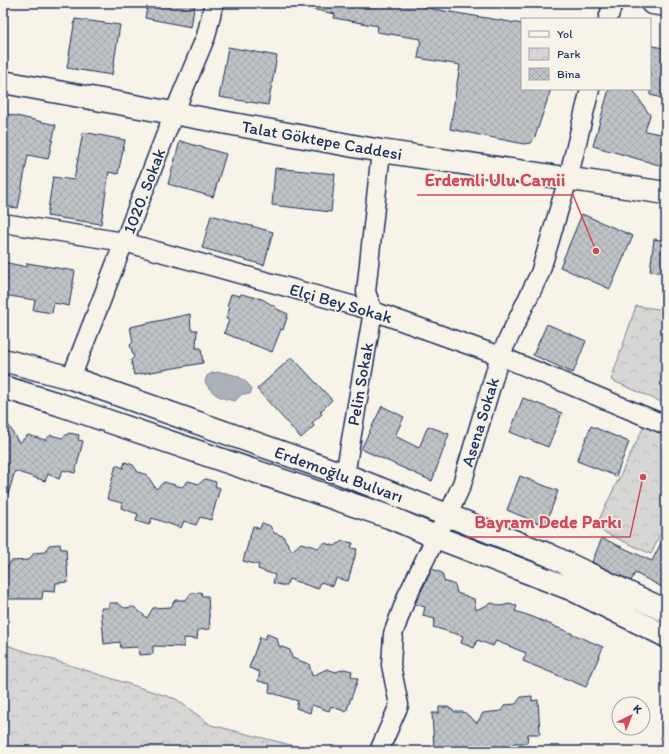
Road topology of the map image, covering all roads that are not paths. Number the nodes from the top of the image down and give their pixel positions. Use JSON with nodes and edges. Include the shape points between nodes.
{"nodes":[{"id":1,"x":214,"y":3,"type":"edge"},
{"id":2,"x":612,"y":3,"type":"edge"},
{"id":3,"x":652,"y":3,"type":"edge"},
{"id":4,"x":666,"y":5,"type":"edge"},
{"id":5,"x":608,"y":18,"type":"edge"},
{"id":6,"x":3,"y":82,"type":"edge"},
{"id":7,"x":590,"y":90,"type":"edge"},
{"id":8,"x":174,"y":113,"type":"junction"},
{"id":9,"x":381,"y":151,"type":"junction"},
{"id":10,"x":568,"y":179,"type":"junction"},
{"id":11,"x":666,"y":193,"type":"edge"},
{"id":12,"x":3,"y":223,"type":"edge"},
{"id":13,"x":124,"y":242,"type":"junction"},
{"id":14,"x":373,"y":311,"type":"junction"},
{"id":15,"x":500,"y":356,"type":"junction"},
{"id":16,"x":3,"y":360,"type":"edge"},
{"id":17,"x":71,"y":378,"type":"junction"},
{"id":18,"x":3,"y":387,"type":"edge"},
{"id":19,"x":666,"y":425,"type":"edge"},
{"id":20,"x":345,"y":475,"type":"junction"},
{"id":21,"x":448,"y":515,"type":"junction"},
{"id":22,"x":436,"y":537,"type":"junction"},
{"id":23,"x":666,"y":611,"type":"edge"},
{"id":24,"x":666,"y":636,"type":"edge"},
{"id":25,"x":379,"y":751,"type":"edge"}],
"edges":[{"from":1,"to":8,"type":"street","name":"1020. Sokak","via":[[206,36]]},
{"from":2,"to":5,"type":"street"},
{"from":3,"to":4,"type":"main road"},
{"from":6,"to":8,"type":"main road","name":"Talat Göktepe Caddesi"},
{"from":7,"to":10,"type":"street","name":"Asena Sokak"},
{"from":8,"to":9,"type":"main road","name":"Talat Göktepe Caddesi"},
{"from":8,"to":13,"type":"street","name":"1020. Sokak"},
{"from":9,"to":10,"type":"main road","name":"Talat Göktepe Caddesi"},
{"from":9,"to":14,"type":"street","name":"Pelin Sokak","via":[[366,292]]},
{"from":10,"to":11,"type":"main road","name":"Talat Göktepe Caddesi"},
{"from":10,"to":15,"type":"street","name":"Asena Sokak","via":[[540,273]]},
{"from":12,"to":13,"type":"street","name":"Elçi Bey Sokak"},
{"from":13,"to":14,"type":"street","name":"Elçi Bey Sokak"},
{"from":13,"to":17,"type":"street","name":"1020. Sokak"},
{"from":14,"to":15,"type":"street","name":"Elçi Bey Sokak"},
{"from":14,"to":20,"type":"street","name":"Pelin Sokak"},
{"from":15,"to":19,"type":"street","name":"Elçi Bey Sokak"},
{"from":15,"to":21,"type":"street","name":"Asena Sokak","via":[[462,484]]},
{"from":16,"to":17,"type":"main road","name":"Erdemoğlu Bulvarı"},
{"from":17,"to":20,"type":"main road","name":"Erdemoğlu Bulvarı"},
{"from":18,"to":22,"type":"main road","name":"Erdemoğlu Bulvarı","via":[[389,517]]},
{"from":20,"to":21,"type":"main road","name":"Erdemoğlu Bulvarı"},
{"from":21,"to":22,"type":"street","name":"Asena Sokak"},
{"from":21,"to":23,"type":"main road","name":"Erdemoğlu Bulvarı","via":[[549,555]]},
{"from":22,"to":24,"type":"main road","name":"Erdemoğlu Bulvarı","via":[[571,589]]},
{"from":22,"to":25,"type":"street","name":"Asena Sokak","via":[[407,596],[393,634],[390,665],[400,705]]}]}
